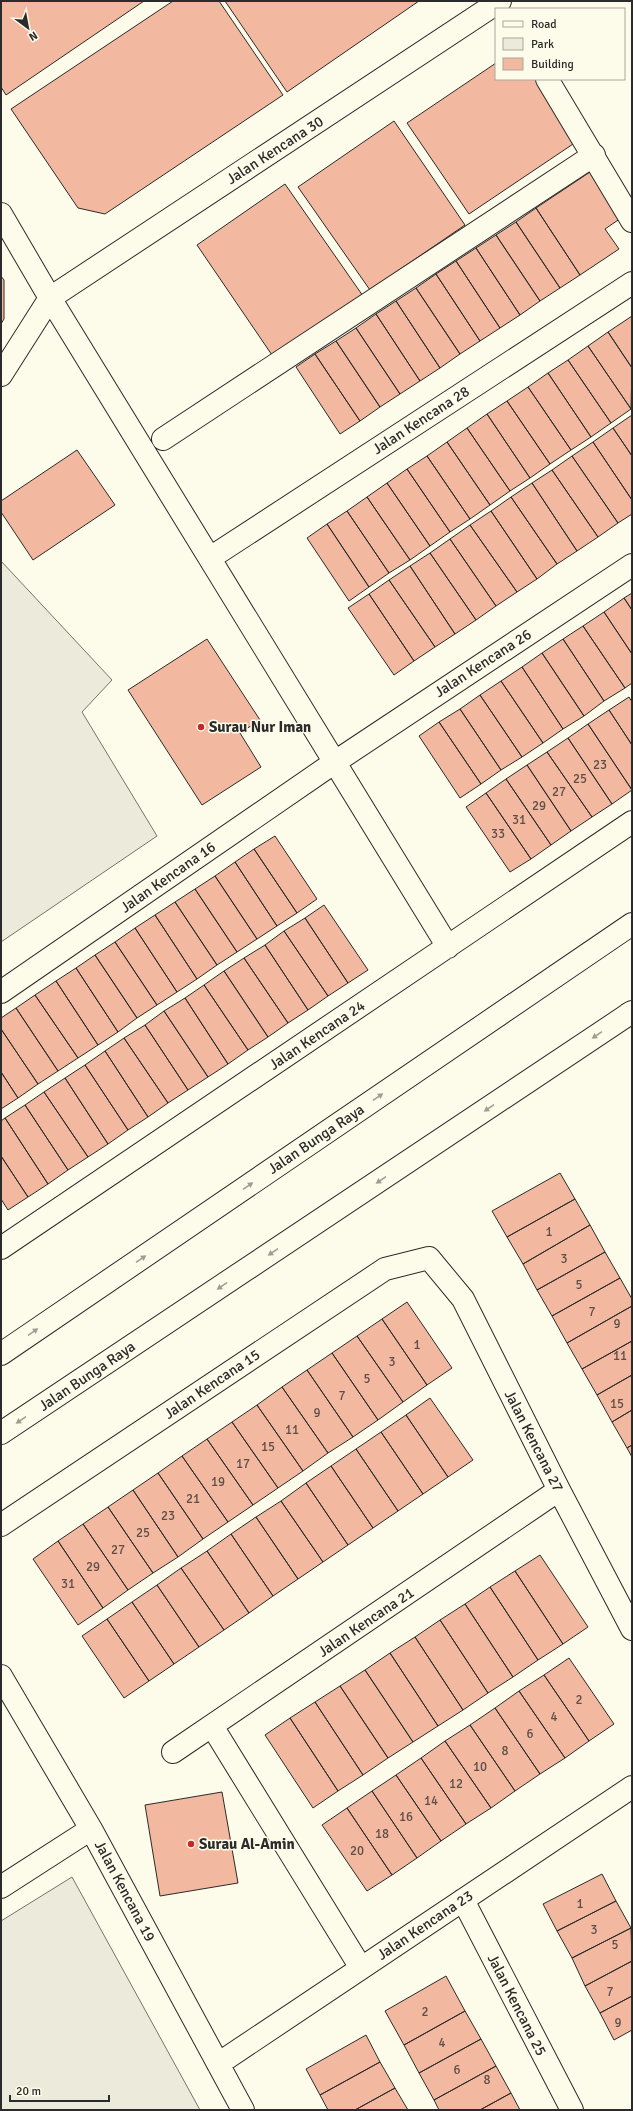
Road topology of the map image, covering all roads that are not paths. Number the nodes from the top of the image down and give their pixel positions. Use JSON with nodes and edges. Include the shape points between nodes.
{"nodes":[{"id":1,"x":500,"y":1,"type":"edge"},
{"id":2,"x":548,"y":80,"type":"edge"},
{"id":3,"x":594,"y":155,"type":"junction"},
{"id":4,"x":1,"y":214,"type":"edge"},
{"id":5,"x":632,"y":221,"type":"edge"},
{"id":6,"x":632,"y":283,"type":"edge"},
{"id":7,"x":50,"y":298,"type":"junction"},
{"id":8,"x":1,"y":375,"type":"edge"},
{"id":9,"x":163,"y":439,"type":"dead end"},
{"id":10,"x":210,"y":558,"type":"junction"},
{"id":11,"x":632,"y":565,"type":"edge"},
{"id":12,"x":335,"y":762,"type":"junction"},
{"id":13,"x":632,"y":822,"type":"edge"},
{"id":14,"x":632,"y":924,"type":"edge"},
{"id":15,"x":448,"y":947,"type":"junction"},
{"id":16,"x":1,"y":992,"type":"edge"},
{"id":17,"x":631,"y":1013,"type":"edge"},
{"id":18,"x":1,"y":1248,"type":"edge"},
{"id":19,"x":429,"y":1258,"type":"joint"},
{"id":20,"x":1,"y":1354,"type":"edge"},
{"id":21,"x":1,"y":1433,"type":"edge"},
{"id":22,"x":559,"y":1490,"type":"junction"},
{"id":23,"x":1,"y":1525,"type":"edge"},
{"id":24,"x":632,"y":1629,"type":"edge"},
{"id":25,"x":1,"y":1676,"type":"edge"},
{"id":26,"x":8,"y":1705,"type":"edge"},
{"id":27,"x":212,"y":1726,"type":"junction"},
{"id":28,"x":173,"y":1752,"type":"dead end"},
{"id":29,"x":632,"y":1787,"type":"edge"},
{"id":30,"x":91,"y":1829,"type":"junction"},
{"id":31,"x":1,"y":1887,"type":"edge"},
{"id":32,"x":463,"y":1900,"type":"junction"},
{"id":33,"x":361,"y":1968,"type":"junction"},
{"id":34,"x":218,"y":2064,"type":"junction"},
{"id":35,"x":243,"y":2110,"type":"edge"},
{"id":36,"x":572,"y":2110,"type":"edge"}],
"edges":[{"from":1,"to":7,"type":"street","name":"Jalan Kencana 30"},
{"from":2,"to":3,"type":"street"},
{"from":3,"to":5,"type":"street"},
{"from":3,"to":9,"type":"street"},
{"from":4,"to":7,"type":"street"},
{"from":6,"to":10,"type":"street","name":"Jalan Kencana 28"},
{"from":7,"to":8,"type":"street"},
{"from":7,"to":10,"type":"street"},
{"from":10,"to":12,"type":"street"},
{"from":11,"to":12,"type":"street","name":"Jalan Kencana 26"},
{"from":12,"to":15,"type":"street"},
{"from":12,"to":16,"type":"street","name":"Jalan Kencana 16"},
{"from":13,"to":15,"type":"street","name":"Jalan Kencana 24"},
{"from":20,"to":14,"type":"street","name":"Jalan Bunga Raya","one_way":true},
{"from":15,"to":18,"type":"street","name":"Jalan Kencana 24"},
{"from":17,"to":21,"type":"street","name":"Jalan Bunga Raya","one_way":true},
{"from":19,"to":22,"type":"street","name":"Jalan Kencana 27","via":[[463,1299]]},
{"from":19,"to":23,"type":"street","name":"Jalan Kencana 15","via":[[384,1269]]},
{"from":22,"to":24,"type":"street","name":"Jalan Kencana 27"},
{"from":22,"to":27,"type":"street","name":"Jalan Kencana 21"},
{"from":25,"to":26,"type":"street","name":"Jalan Kencana 19"},
{"from":26,"to":30,"type":"street","name":"Jalan Kencana 19"},
{"from":27,"to":28,"type":"street","name":"Jalan Kencana 21"},
{"from":27,"to":33,"type":"street"},
{"from":29,"to":32,"type":"street","name":"Jalan Kencana 23"},
{"from":30,"to":31,"type":"street"},
{"from":30,"to":34,"type":"street","name":"Jalan Kencana 19"},
{"from":32,"to":33,"type":"street","name":"Jalan Kencana 23"},
{"from":32,"to":36,"type":"street","name":"Jalan Kencana 25"},
{"from":33,"to":34,"type":"street","name":"Jalan Kencana 23"},
{"from":34,"to":35,"type":"street","name":"Jalan Kencana 19"}]}
